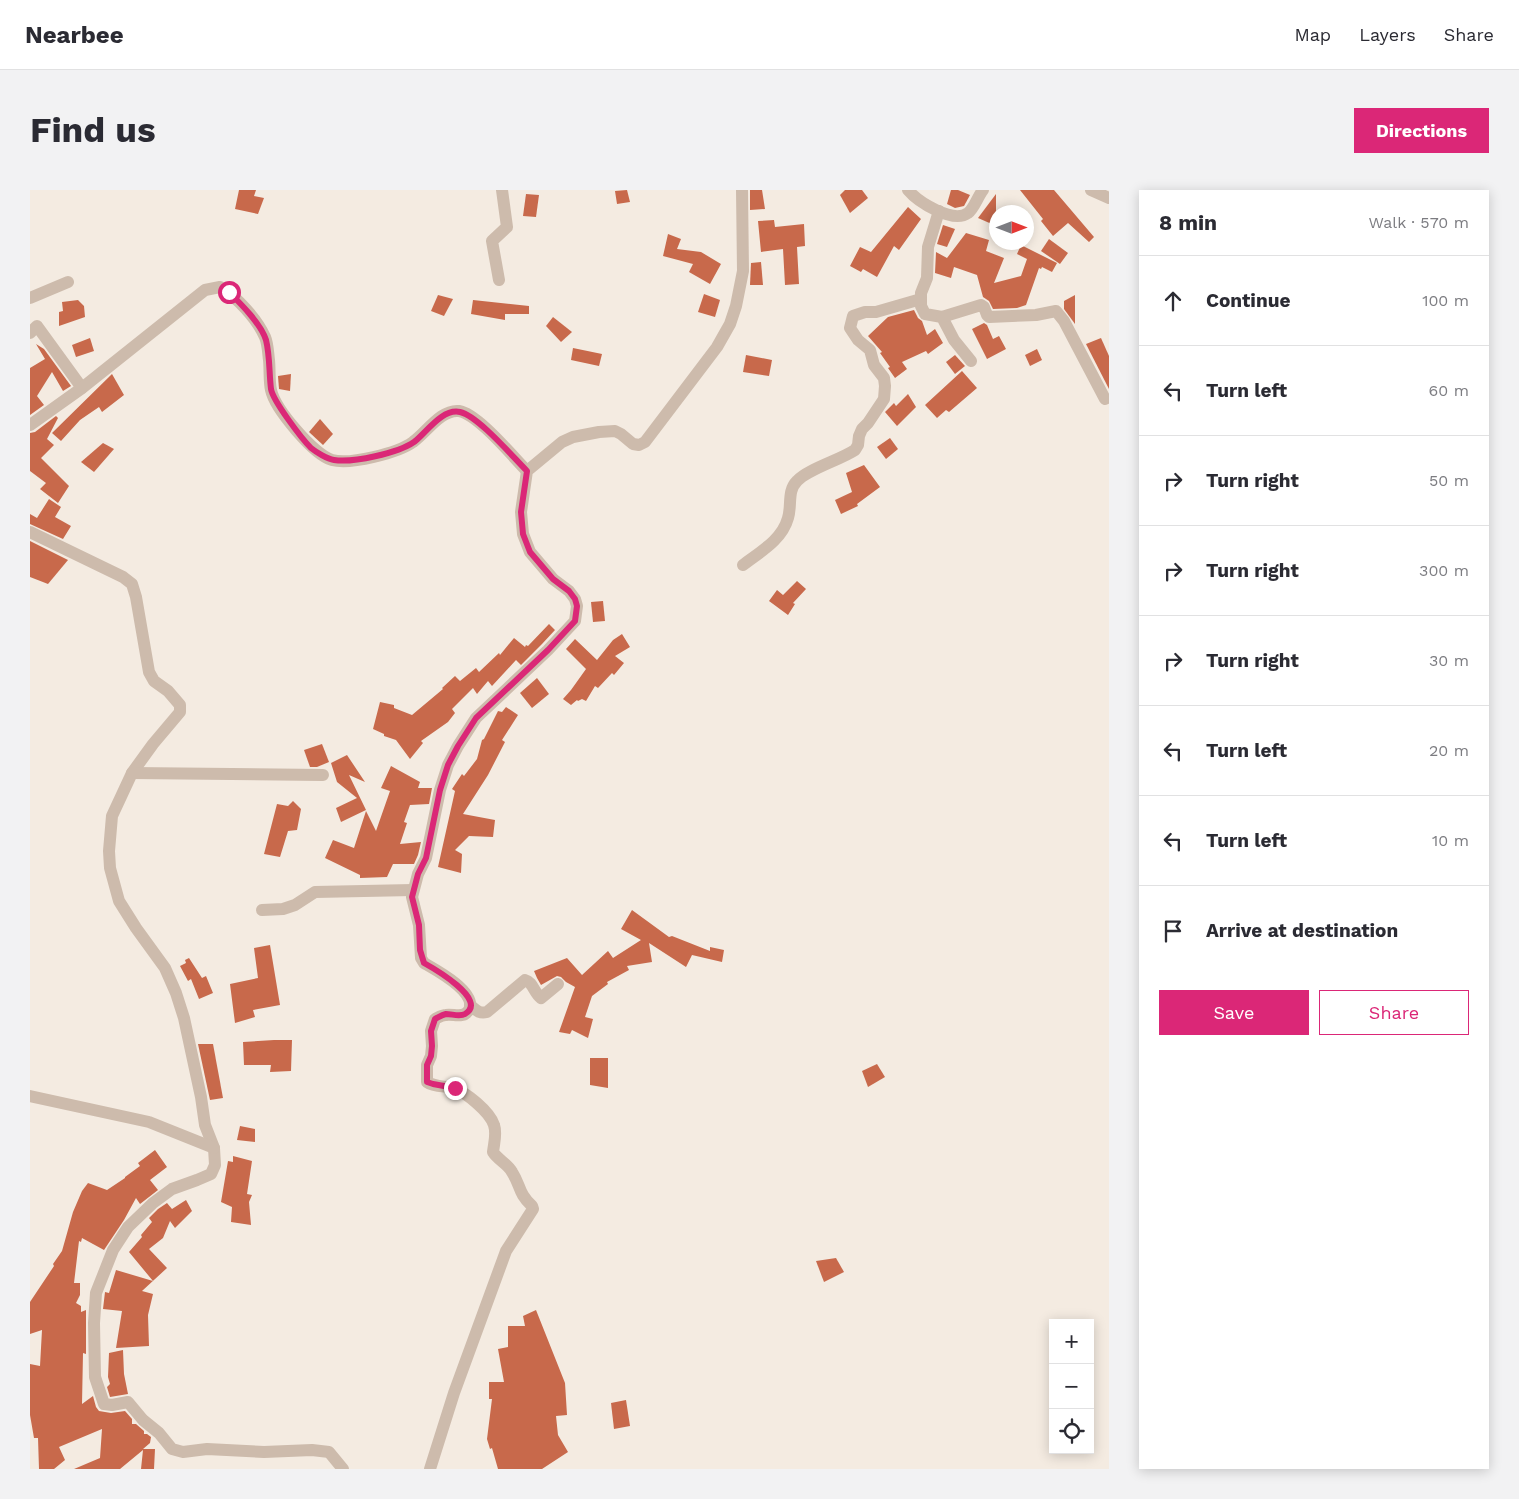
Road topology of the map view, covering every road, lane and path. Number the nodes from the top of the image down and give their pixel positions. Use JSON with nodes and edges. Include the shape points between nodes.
{"nodes":[{"id":1,"x":502,"y":190,"type":"edge"},
{"id":2,"x":742,"y":190,"type":"edge"},
{"id":3,"x":908,"y":190,"type":"edge"},
{"id":4,"x":983,"y":190,"type":"edge"},
{"id":5,"x":1091,"y":190,"type":"edge"},
{"id":6,"x":1109,"y":198,"type":"edge"},
{"id":7,"x":939,"y":211,"type":"junction"},
{"id":8,"x":499,"y":280,"type":"dead end"},
{"id":9,"x":68,"y":282,"type":"dead end"},
{"id":10,"x":30,"y":298,"type":"edge"},
{"id":11,"x":920,"y":299,"type":"junction"},
{"id":12,"x":942,"y":317,"type":"junction"},
{"id":13,"x":32,"y":325,"type":"edge"},
{"id":14,"x":971,"y":361,"type":"dead end"},
{"id":15,"x":82,"y":388,"type":"junction"},
{"id":16,"x":1105,"y":399,"type":"dead end"},
{"id":17,"x":30,"y":426,"type":"edge"},
{"id":18,"x":527,"y":471,"type":"junction"},
{"id":19,"x":30,"y":532,"type":"edge"},
{"id":20,"x":743,"y":565,"type":"dead end"},
{"id":21,"x":132,"y":774,"type":"junction"},
{"id":22,"x":324,"y":775,"type":"dead end"},
{"id":23,"x":413,"y":890,"type":"junction"},
{"id":24,"x":262,"y":910,"type":"dead end"},
{"id":25,"x":558,"y":984,"type":"dead end"},
{"id":26,"x":470,"y":1005,"type":"junction"},
{"id":27,"x":30,"y":1096,"type":"edge"},
{"id":28,"x":214,"y":1148,"type":"junction"},
{"id":29,"x":343,"y":1469,"type":"edge"},
{"id":30,"x":430,"y":1469,"type":"edge"}],
"edges":[{"from":1,"to":8,"type":"street","via":[[507,227],[492,241]]},
{"from":2,"to":18,"type":"street","via":[[743,271],[736,306],[717,347],[681,397],[642,444],[636,445],[615,431],[573,437],[562,442]]},
{"from":3,"to":7,"type":"street"},
{"from":4,"to":7,"type":"street","via":[[970,212],[964,215]]},
{"from":5,"to":6,"type":"street"},
{"from":7,"to":11,"type":"street","via":[[928,247],[927,278]]},
{"from":9,"to":10,"type":"street"},
{"from":11,"to":12,"type":"street","via":[[925,314]]},
{"from":11,"to":20,"type":"street","via":[[853,316],[850,328],[870,350],[874,365],[884,378],[884,399],[862,429],[855,450],[796,481],[790,492],[788,517],[779,536]]},
{"from":12,"to":14,"type":"street","via":[[954,340]]},
{"from":12,"to":16,"type":"street","via":[[980,305],[989,318],[1056,311]]},
{"from":13,"to":15,"type":"street"},
{"from":15,"to":17,"type":"street"},
{"from":15,"to":18,"type":"street","via":[[205,290],[220,287],[251,315],[265,338],[271,391],[281,410],[311,448],[331,460],[348,462],[403,447],[443,415],[458,411],[475,418]]},
{"from":18,"to":23,"type":"street","via":[[521,512],[523,534],[530,552],[575,599],[575,621],[476,718],[458,746],[440,790],[426,858]]},
{"from":19,"to":21,"type":"street","via":[[132,584],[149,672],[154,681],[180,705],[180,712]]},
{"from":21,"to":22,"type":"street"},
{"from":21,"to":28,"type":"street","via":[[112,816],[108,852],[110,868],[119,901],[164,968],[176,993],[202,1097],[205,1125]]},
{"from":23,"to":24,"type":"street","via":[[315,892],[295,905]]},
{"from":23,"to":26,"type":"street","via":[[422,961],[456,984]]},
{"from":25,"to":26,"type":"street","via":[[541,998],[524,980],[487,1012],[481,1013]]},
{"from":26,"to":30,"type":"street","via":[[463,1015],[443,1015],[435,1019],[426,1079],[428,1083],[464,1093],[487,1115],[496,1135],[493,1152],[512,1172],[520,1192],[533,1208],[506,1252]]},
{"from":27,"to":28,"type":"street","via":[[149,1122]]},
{"from":28,"to":29,"type":"street","via":[[215,1165],[211,1174],[172,1189],[153,1203],[128,1227],[102,1275],[96,1293],[95,1377],[104,1404],[128,1402],[172,1449],[183,1452],[207,1449],[312,1450],[329,1452]]}]}
